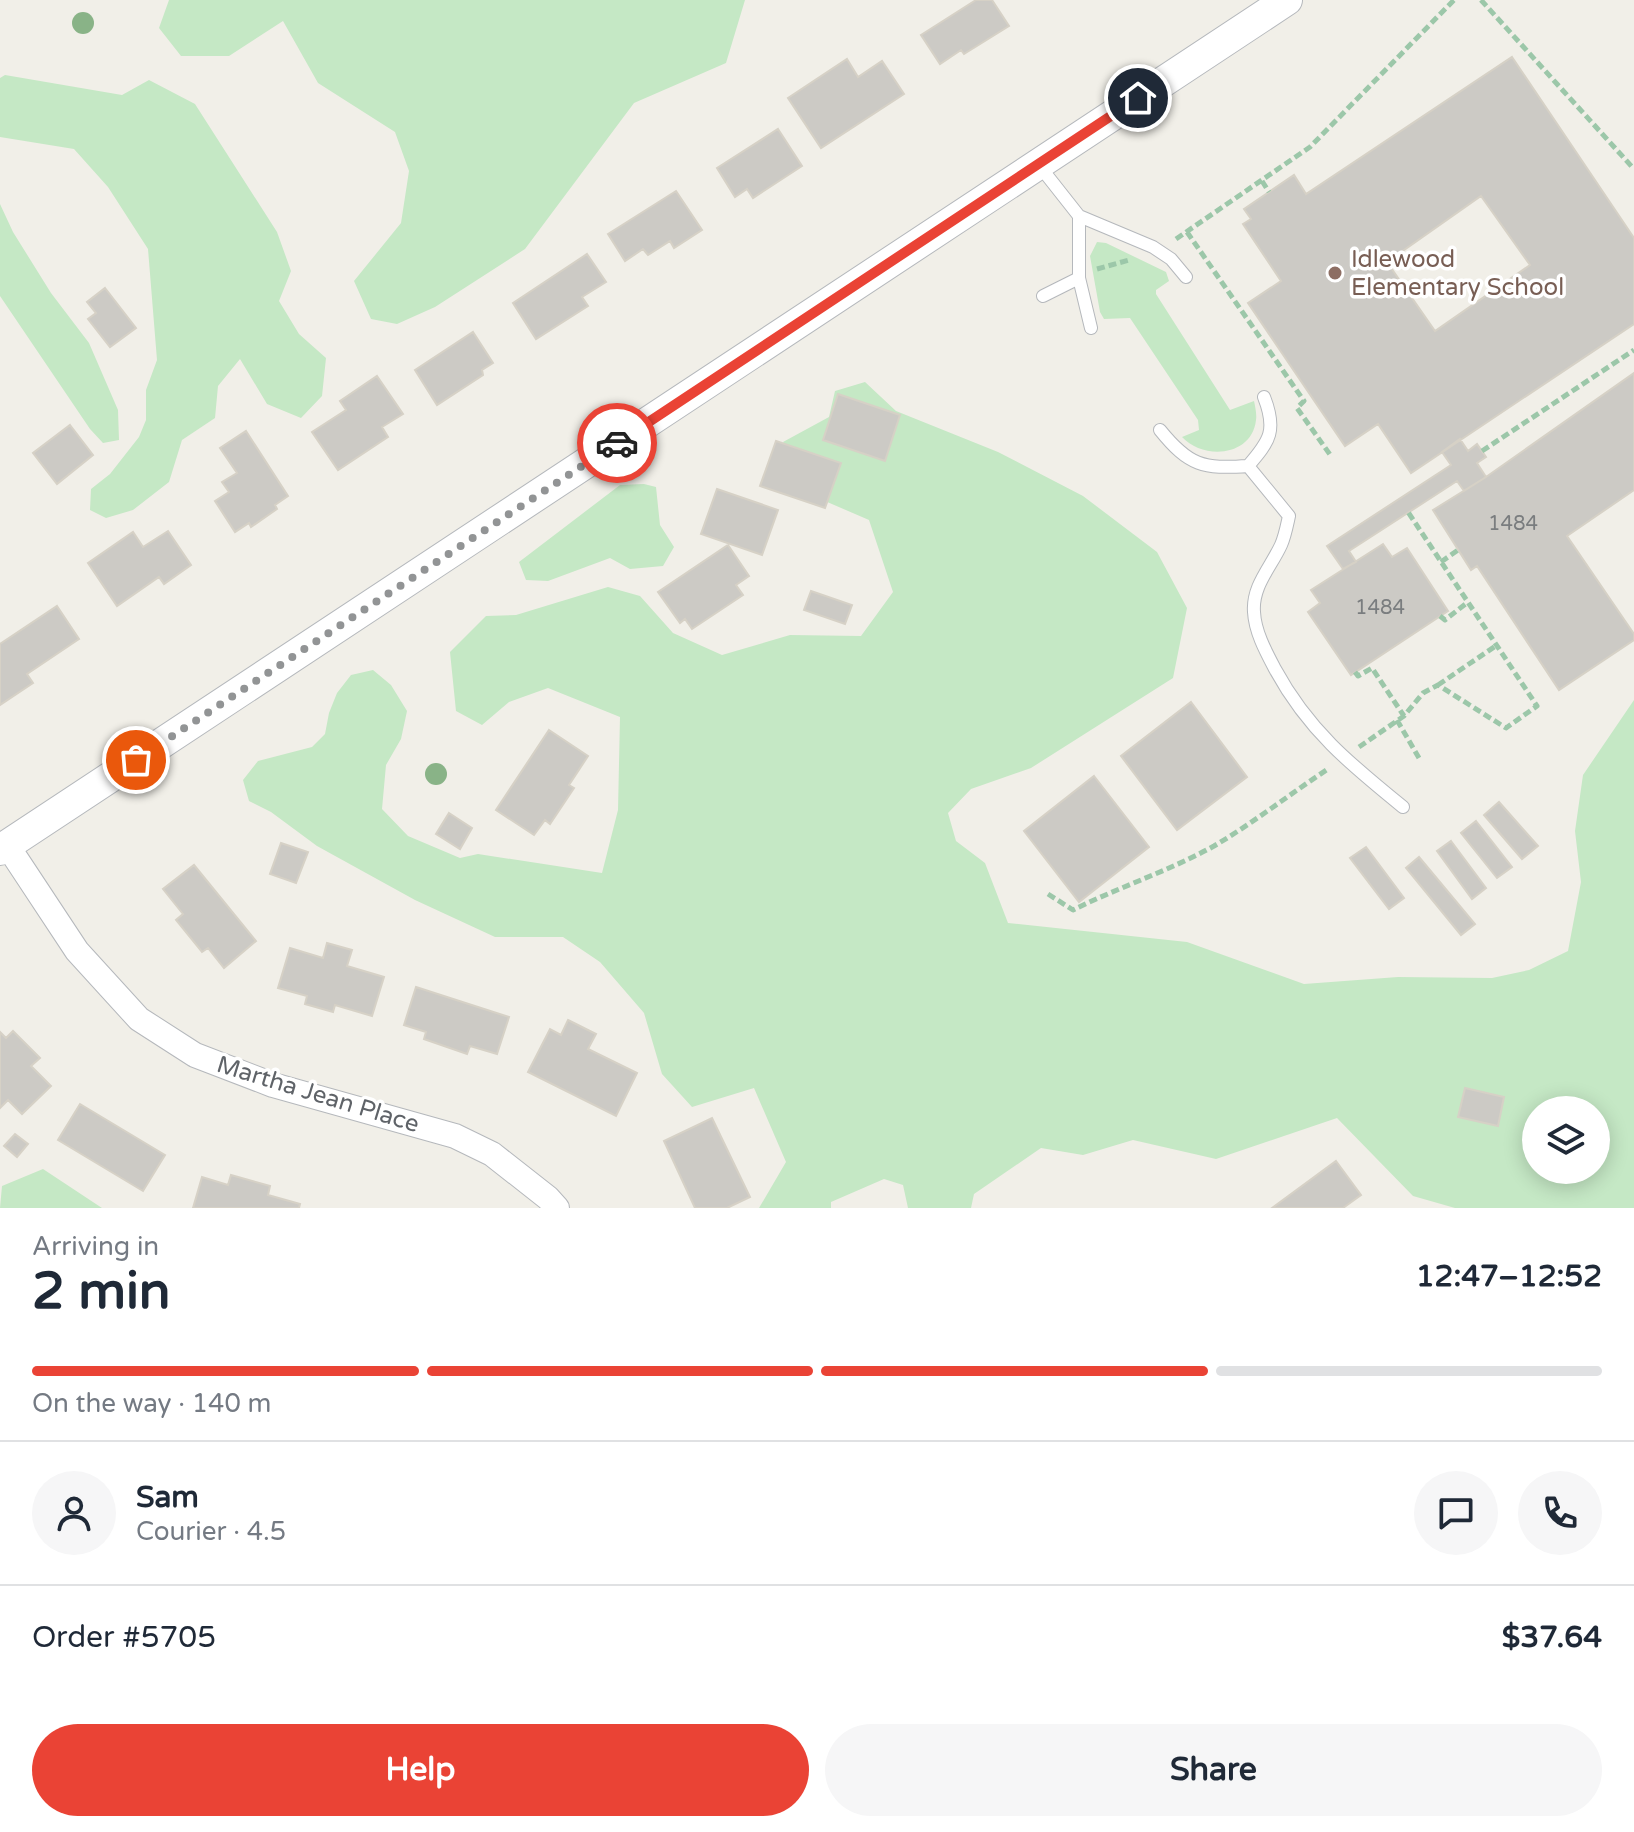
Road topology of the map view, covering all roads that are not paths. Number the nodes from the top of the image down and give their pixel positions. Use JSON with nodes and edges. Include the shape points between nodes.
{"nodes":[{"id":1,"x":1287,"y":0,"type":"edge"},
{"id":2,"x":1038,"y":164,"type":"junction"},
{"id":3,"x":1079,"y":216,"type":"junction"},
{"id":4,"x":1186,"y":277,"type":"dead end"},
{"id":5,"x":1079,"y":278,"type":"junction"},
{"id":6,"x":1043,"y":296,"type":"dead end"},
{"id":7,"x":1091,"y":328,"type":"dead end"},
{"id":8,"x":1264,"y":397,"type":"dead end"},
{"id":9,"x":1160,"y":430,"type":"dead end"},
{"id":10,"x":1248,"y":466,"type":"junction"},
{"id":11,"x":1403,"y":807,"type":"dead end"},
{"id":12,"x":4,"y":848,"type":"edge"},
{"id":13,"x":557,"y":1208,"type":"edge"}],
"edges":[{"from":1,"to":2,"type":"street"},
{"from":2,"to":3,"type":"lane"},
{"from":2,"to":12,"type":"street"},
{"from":3,"to":4,"type":"lane","via":[[1153,247]]},
{"from":3,"to":5,"type":"lane"},
{"from":5,"to":6,"type":"lane"},
{"from":5,"to":7,"type":"lane"},
{"from":8,"to":10,"type":"lane","via":[[1272,417],[1268,442]]},
{"from":9,"to":10,"type":"lane","via":[[1199,465]]},
{"from":10,"to":11,"type":"lane","via":[[1289,516],[1282,543],[1259,583],[1254,611],[1263,648],[1302,715],[1343,759]]},
{"from":12,"to":13,"type":"street","name":"Martha Jean Place","via":[[77,951],[139,1019],[195,1055],[273,1085],[455,1136],[492,1154]]}]}
